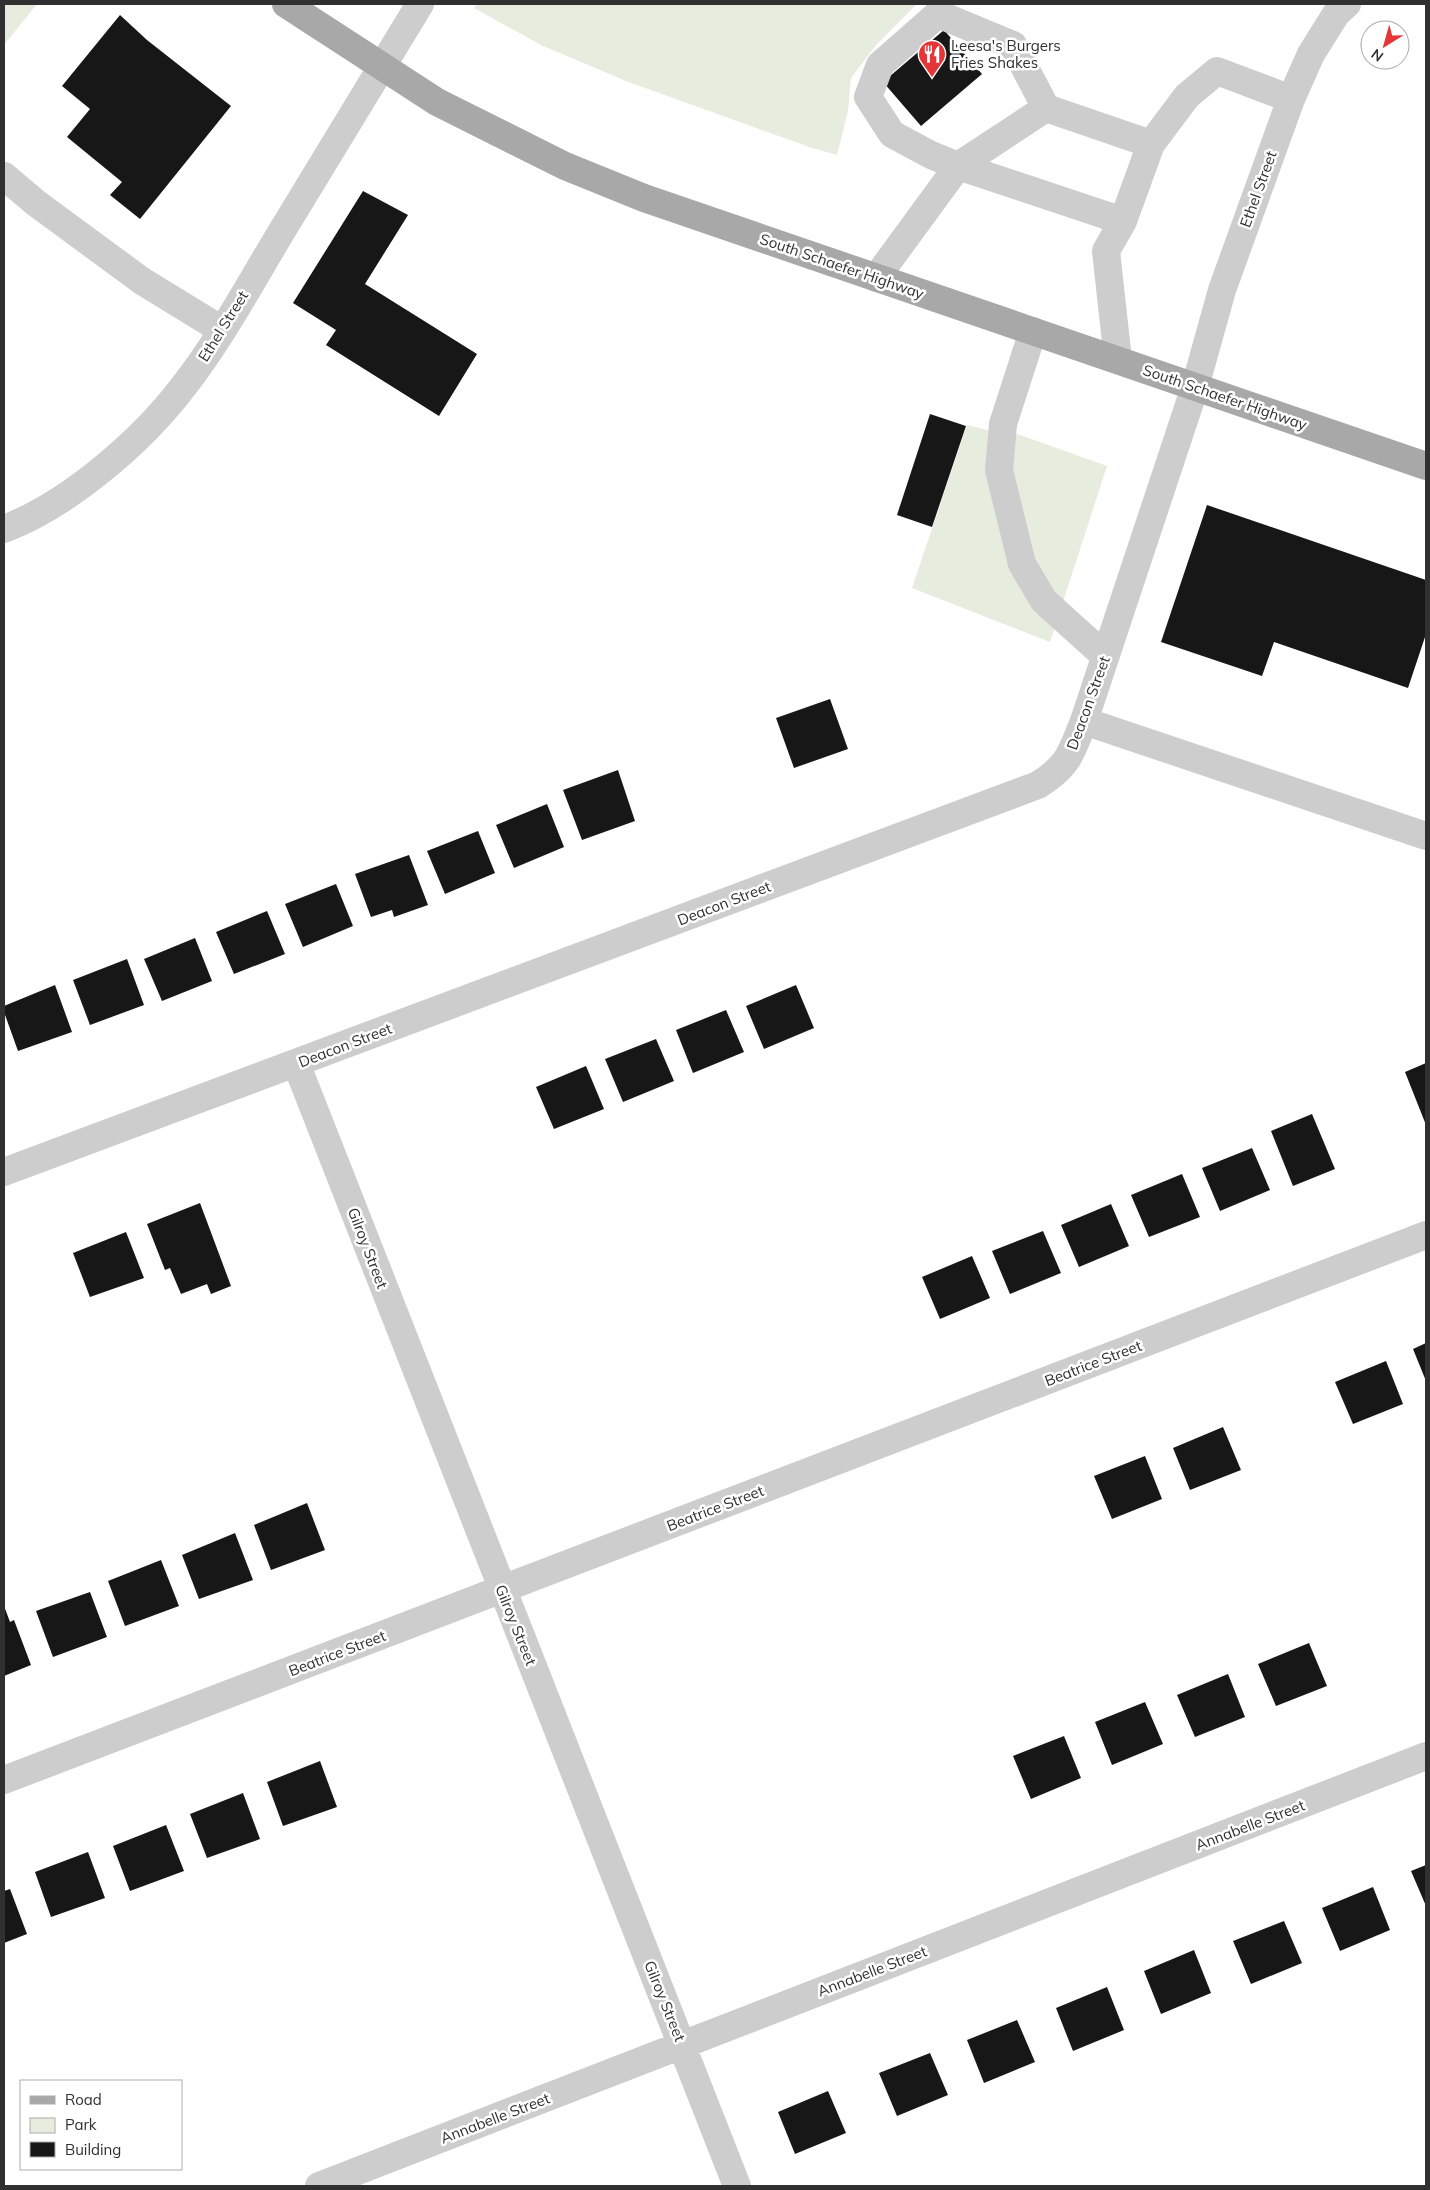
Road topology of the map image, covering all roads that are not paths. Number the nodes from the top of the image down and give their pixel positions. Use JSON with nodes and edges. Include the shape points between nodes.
{"nodes":[{"id":1,"x":286,"y":4,"type":"edge"},
{"id":2,"x":420,"y":4,"type":"edge"},
{"id":3,"x":1347,"y":4,"type":"edge"},
{"id":4,"x":382,"y":66,"type":"junction"},
{"id":5,"x":1291,"y":99,"type":"junction"},
{"id":6,"x":1046,"y":108,"type":"junction"},
{"id":7,"x":1150,"y":144,"type":"junction"},
{"id":8,"x":958,"y":166,"type":"junction"},
{"id":9,"x":4,"y":176,"type":"edge"},
{"id":10,"x":1123,"y":221,"type":"junction"},
{"id":11,"x":876,"y":278,"type":"junction"},
{"id":12,"x":222,"y":330,"type":"junction"},
{"id":13,"x":1033,"y":331,"type":"junction"},
{"id":14,"x":1118,"y":360,"type":"junction"},
{"id":15,"x":1195,"y":387,"type":"junction"},
{"id":16,"x":1426,"y":466,"type":"edge"},
{"id":17,"x":4,"y":529,"type":"edge"},
{"id":18,"x":1105,"y":656,"type":"junction"},
{"id":19,"x":1084,"y":721,"type":"junction"},
{"id":20,"x":1426,"y":836,"type":"edge"},
{"id":21,"x":296,"y":1063,"type":"junction"},
{"id":22,"x":4,"y":1172,"type":"edge"},
{"id":23,"x":1426,"y":1235,"type":"edge"},
{"id":24,"x":502,"y":1590,"type":"junction"},
{"id":25,"x":1426,"y":1756,"type":"edge"},
{"id":26,"x":4,"y":1780,"type":"edge"},
{"id":27,"x":682,"y":2045,"type":"junction"},
{"id":28,"x":318,"y":2186,"type":"edge"},
{"id":29,"x":737,"y":2186,"type":"edge"}],
"edges":[{"from":1,"to":4,"type":"main road","name":"South Schaefer Highway"},
{"from":2,"to":4,"type":"street","name":"Ethel Street"},
{"from":3,"to":5,"type":"street","name":"Ethel Street","via":[[1336,14],[1311,54]]},
{"from":4,"to":11,"type":"main road","name":"South Schaefer Highway","via":[[436,102],[565,166],[644,198]]},
{"from":4,"to":12,"type":"street","name":"Ethel Street"},
{"from":5,"to":7,"type":"street","via":[[1217,71],[1187,96]]},
{"from":5,"to":15,"type":"street","name":"Ethel Street","via":[[1222,290]]},
{"from":6,"to":7,"type":"street"},
{"from":6,"to":8,"type":"street"},
{"from":6,"to":8,"type":"street","via":[[1013,45],[938,14],[880,65],[868,97],[892,134]]},
{"from":7,"to":10,"type":"street"},
{"from":8,"to":10,"type":"street"},
{"from":8,"to":11,"type":"street"},
{"from":9,"to":12,"type":"street","via":[[142,281]]},
{"from":10,"to":14,"type":"street","via":[[1106,251]]},
{"from":11,"to":13,"type":"main road","name":"South Schaefer Highway"},
{"from":12,"to":17,"type":"street","name":"Ethel Street","via":[[183,388],[134,441],[84,484]]},
{"from":13,"to":14,"type":"main road","name":"South Schaefer Highway"},
{"from":13,"to":18,"type":"street","via":[[1003,424],[999,470],[1022,564],[1044,601]]},
{"from":14,"to":15,"type":"main road","name":"South Schaefer Highway"},
{"from":15,"to":16,"type":"main road","name":"South Schaefer Highway"},
{"from":15,"to":18,"type":"street","name":"Deacon Street"},
{"from":18,"to":19,"type":"street","name":"Deacon Street"},
{"from":19,"to":20,"type":"street"},
{"from":19,"to":21,"type":"street","name":"Deacon Street","via":[[1068,761],[1055,775],[1038,785]]},
{"from":21,"to":22,"type":"street","name":"Deacon Street"},
{"from":21,"to":24,"type":"street","name":"Gilroy Street"},
{"from":23,"to":24,"type":"street","name":"Beatrice Street"},
{"from":24,"to":26,"type":"street","name":"Beatrice Street"},
{"from":24,"to":27,"type":"street","name":"Gilroy Street"},
{"from":25,"to":27,"type":"street","name":"Annabelle Street"},
{"from":27,"to":28,"type":"street","name":"Annabelle Street"},
{"from":27,"to":29,"type":"street","name":"Gilroy Street"}]}
